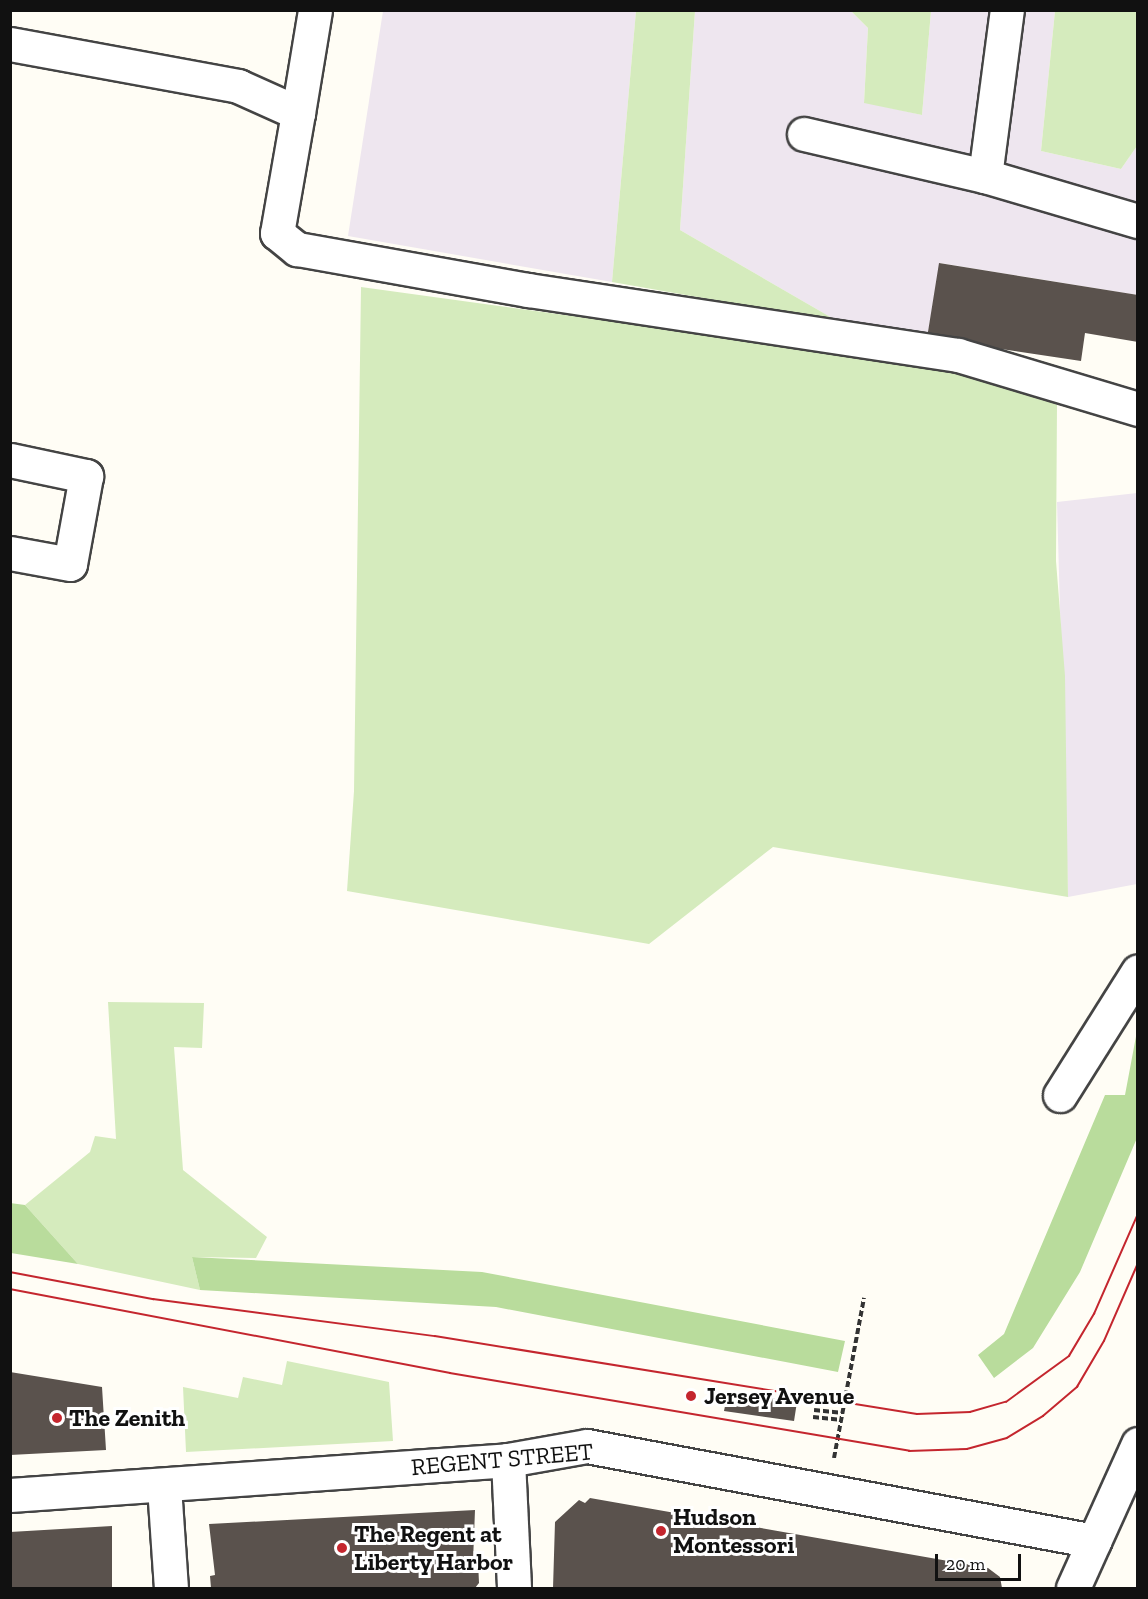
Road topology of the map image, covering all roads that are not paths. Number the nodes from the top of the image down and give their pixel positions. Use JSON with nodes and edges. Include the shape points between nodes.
{"nodes":[{"id":1,"x":315,"y":10,"type":"edge"},
{"id":2,"x":1007,"y":10,"type":"edge"},
{"id":3,"x":10,"y":44,"type":"edge"},
{"id":4,"x":298,"y":113,"type":"junction"},
{"id":5,"x":804,"y":134,"type":"dead end"},
{"id":6,"x":985,"y":176,"type":"junction"},
{"id":7,"x":1137,"y":221,"type":"edge"},
{"id":8,"x":1137,"y":409,"type":"edge"},
{"id":9,"x":10,"y":460,"type":"edge"},
{"id":10,"x":10,"y":553,"type":"edge"},
{"id":11,"x":1137,"y":971,"type":"edge"},
{"id":12,"x":1060,"y":1095,"type":"dead end"},
{"id":13,"x":1137,"y":1444,"type":"edge"},
{"id":14,"x":508,"y":1460,"type":"junction"},
{"id":15,"x":1130,"y":1478,"type":"edge"},
{"id":16,"x":165,"y":1486,"type":"junction"},
{"id":17,"x":10,"y":1495,"type":"edge"},
{"id":18,"x":1094,"y":1541,"type":"junction"},
{"id":19,"x":171,"y":1588,"type":"edge"},
{"id":20,"x":514,"y":1588,"type":"edge"},
{"id":21,"x":1073,"y":1588,"type":"edge"}],
"edges":[{"from":1,"to":4,"type":"street"},
{"from":2,"to":6,"type":"street"},
{"from":3,"to":4,"type":"street","via":[[238,86]]},
{"from":4,"to":8,"type":"street","via":[[277,233],[297,249],[528,290],[897,343],[1077,387]]},
{"from":5,"to":6,"type":"street"},
{"from":6,"to":7,"type":"street"},
{"from":9,"to":10,"type":"street","via":[[86,476],[70,564]]},
{"from":11,"to":12,"type":"street"},
{"from":13,"to":15,"type":"street"},
{"from":14,"to":16,"type":"street","name":"REGENT STREET"},
{"from":14,"to":18,"type":"street","name":"REGENT STREET","via":[[587,1446]]},
{"from":14,"to":20,"type":"street"},
{"from":15,"to":18,"type":"street"},
{"from":16,"to":17,"type":"street","name":"REGENT STREET"},
{"from":16,"to":19,"type":"street"},
{"from":18,"to":21,"type":"street"}]}
